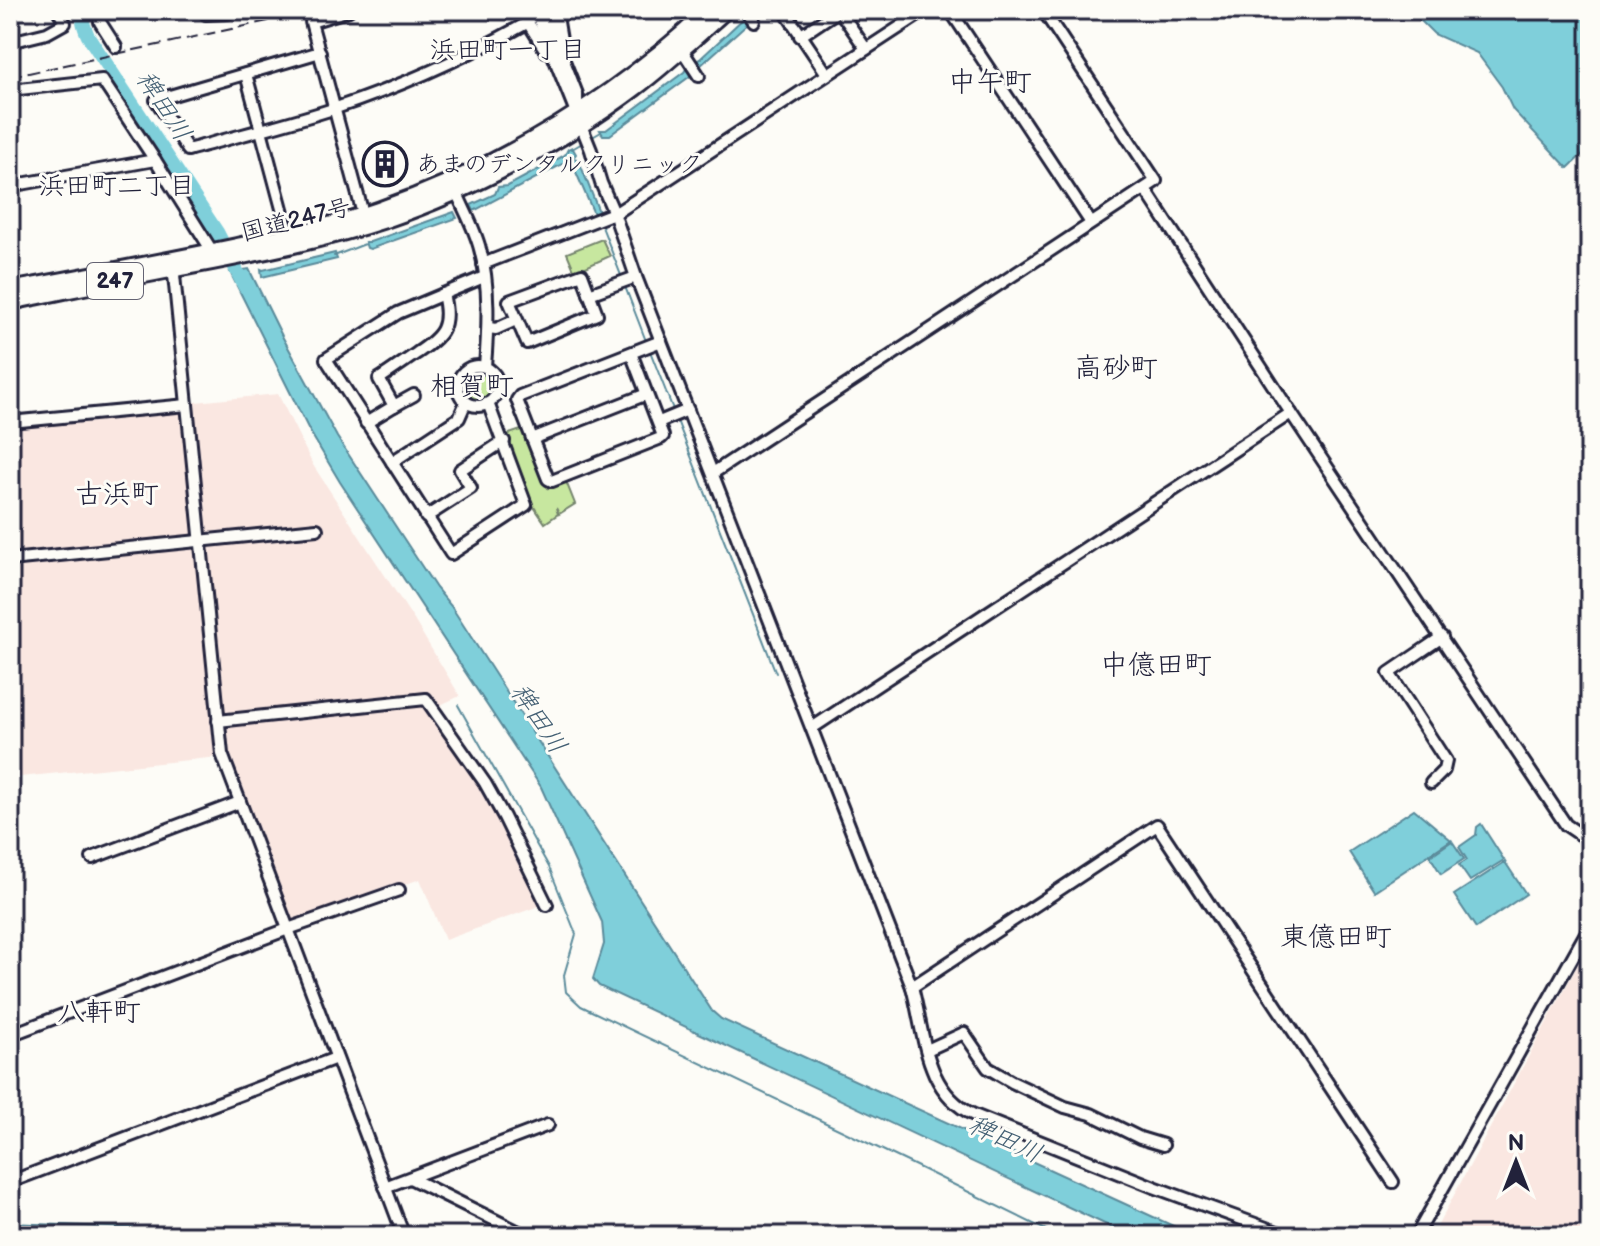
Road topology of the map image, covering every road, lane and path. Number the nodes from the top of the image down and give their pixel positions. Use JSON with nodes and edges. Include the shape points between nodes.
{"nodes":[{"id":1,"x":58,"y":10,"type":"edge"},
{"id":2,"x":100,"y":10,"type":"edge"},
{"id":3,"x":204,"y":10,"type":"edge"},
{"id":4,"x":235,"y":10,"type":"edge"},
{"id":5,"x":349,"y":10,"type":"edge"},
{"id":6,"x":520,"y":10,"type":"edge"},
{"id":7,"x":535,"y":10,"type":"edge"},
{"id":8,"x":544,"y":10,"type":"edge"},
{"id":9,"x":556,"y":10,"type":"edge"},
{"id":10,"x":709,"y":10,"type":"edge"},
{"id":11,"x":726,"y":10,"type":"edge"},
{"id":12,"x":746,"y":10,"type":"edge"},
{"id":13,"x":784,"y":10,"type":"edge"},
{"id":14,"x":839,"y":10,"type":"edge"},
{"id":15,"x":926,"y":10,"type":"edge"},
{"id":16,"x":950,"y":10,"type":"edge"},
{"id":17,"x":1043,"y":10,"type":"edge"},
{"id":18,"x":754,"y":21,"type":"dead end"},
{"id":19,"x":527,"y":23,"type":"junction"},
{"id":20,"x":800,"y":36,"type":"junction"},
{"id":21,"x":10,"y":42,"type":"edge"},
{"id":22,"x":116,"y":47,"type":"dead end"},
{"id":23,"x":866,"y":49,"type":"junction"},
{"id":24,"x":320,"y":52,"type":"junction"},
{"id":25,"x":685,"y":55,"type":"junction"},
{"id":26,"x":560,"y":64,"type":"junction"},
{"id":27,"x":246,"y":74,"type":"junction"},
{"id":28,"x":827,"y":74,"type":"junction"},
{"id":29,"x":699,"y":76,"type":"dead end"},
{"id":30,"x":10,"y":90,"type":"edge"},
{"id":31,"x":335,"y":108,"type":"junction"},
{"id":32,"x":581,"y":124,"type":"junction"},
{"id":33,"x":261,"y":129,"type":"junction"},
{"id":34,"x":155,"y":160,"type":"junction"},
{"id":35,"x":10,"y":186,"type":"edge"},
{"id":36,"x":1145,"y":189,"type":"junction"},
{"id":37,"x":459,"y":197,"type":"junction"},
{"id":38,"x":363,"y":214,"type":"junction"},
{"id":39,"x":604,"y":216,"type":"junction"},
{"id":40,"x":1091,"y":223,"type":"junction"},
{"id":41,"x":289,"y":235,"type":"junction"},
{"id":42,"x":243,"y":250,"type":"junction"},
{"id":43,"x":216,"y":254,"type":"junction"},
{"id":44,"x":173,"y":264,"type":"junction"},
{"id":45,"x":483,"y":264,"type":"junction"},
{"id":46,"x":484,"y":277,"type":"junction"},
{"id":47,"x":628,"y":280,"type":"junction"},
{"id":48,"x":10,"y":290,"type":"edge"},
{"id":49,"x":443,"y":294,"type":"junction"},
{"id":50,"x":589,"y":294,"type":"junction"},
{"id":51,"x":10,"y":302,"type":"edge"},
{"id":52,"x":516,"y":320,"type":"junction"},
{"id":53,"x":489,"y":328,"type":"junction"},
{"id":54,"x":653,"y":344,"type":"junction"},
{"id":55,"x":631,"y":353,"type":"junction"},
{"id":56,"x":485,"y":366,"type":"junction"},
{"id":57,"x":647,"y":394,"type":"junction"},
{"id":58,"x":414,"y":395,"type":"dead end"},
{"id":59,"x":466,"y":402,"type":"junction"},
{"id":60,"x":488,"y":403,"type":"junction"},
{"id":61,"x":187,"y":405,"type":"junction"},
{"id":62,"x":394,"y":406,"type":"junction"},
{"id":63,"x":680,"y":413,"type":"junction"},
{"id":64,"x":1291,"y":413,"type":"junction"},
{"id":65,"x":10,"y":422,"type":"edge"},
{"id":66,"x":659,"y":422,"type":"junction"},
{"id":67,"x":366,"y":423,"type":"junction"},
{"id":68,"x":532,"y":439,"type":"junction"},
{"id":69,"x":504,"y":441,"type":"junction"},
{"id":70,"x":392,"y":462,"type":"junction"},
{"id":71,"x":713,"y":473,"type":"junction"},
{"id":72,"x":426,"y":517,"type":"junction"},
{"id":73,"x":317,"y":529,"type":"dead end"},
{"id":74,"x":201,"y":541,"type":"junction"},
{"id":75,"x":10,"y":560,"type":"edge"},
{"id":76,"x":1442,"y":637,"type":"junction"},
{"id":77,"x":218,"y":721,"type":"junction"},
{"id":78,"x":812,"y":728,"type":"junction"},
{"id":79,"x":1431,"y":783,"type":"dead end"},
{"id":80,"x":240,"y":802,"type":"junction"},
{"id":81,"x":1590,"y":841,"type":"edge"},
{"id":82,"x":92,"y":858,"type":"dead end"},
{"id":83,"x":399,"y":890,"type":"dead end"},
{"id":84,"x":547,"y":905,"type":"dead end"},
{"id":85,"x":1590,"y":926,"type":"edge"},
{"id":86,"x":288,"y":929,"type":"junction"},
{"id":87,"x":912,"y":987,"type":"junction"},
{"id":88,"x":10,"y":1035,"type":"edge"},
{"id":89,"x":927,"y":1050,"type":"junction"},
{"id":90,"x":336,"y":1058,"type":"junction"},
{"id":91,"x":974,"y":1115,"type":"junction"},
{"id":92,"x":962,"y":1116,"type":"dead end"},
{"id":93,"x":548,"y":1125,"type":"dead end"},
{"id":94,"x":1163,"y":1145,"type":"dead end"},
{"id":95,"x":410,"y":1178,"type":"junction"},
{"id":96,"x":10,"y":1182,"type":"edge"},
{"id":97,"x":1393,"y":1182,"type":"dead end"},
{"id":98,"x":385,"y":1187,"type":"junction"},
{"id":99,"x":404,"y":1236,"type":"edge"},
{"id":100,"x":527,"y":1236,"type":"edge"},
{"id":101,"x":1288,"y":1236,"type":"edge"},
{"id":102,"x":1416,"y":1236,"type":"edge"}],
"edges":[{"from":1,"to":21,"type":"street","via":[[65,23]]},
{"from":2,"to":22,"type":"street","via":[[100,22]]},
{"from":3,"to":4,"type":"street"},
{"from":5,"to":24,"type":"street","via":[[311,22]]},
{"from":6,"to":19,"type":"street"},
{"from":7,"to":26,"type":"street"},
{"from":8,"to":26,"type":"street"},
{"from":9,"to":26,"type":"street"},
{"from":10,"to":32,"type":"highway","name":"国道247号","number":"247"},
{"from":11,"to":25,"type":"highway","name":"国道247号","number":"247"},
{"from":12,"to":18,"type":"street"},
{"from":13,"to":20,"type":"street"},
{"from":14,"to":20,"type":"street"},
{"from":14,"to":23,"type":"street"},
{"from":15,"to":23,"type":"street"},
{"from":16,"to":40,"type":"street"},
{"from":17,"to":36,"type":"street","via":[[1156,181]]},
{"from":19,"to":26,"type":"street"},
{"from":19,"to":31,"type":"street","via":[[474,52]]},
{"from":20,"to":28,"type":"street"},
{"from":23,"to":28,"type":"street"},
{"from":24,"to":27,"type":"street"},
{"from":24,"to":31,"type":"street"},
{"from":25,"to":29,"type":"street"},
{"from":25,"to":32,"type":"highway","name":"国道247号","number":"247"},
{"from":26,"to":32,"type":"street","via":[[577,94]]},
{"from":27,"to":33,"type":"street"},
{"from":27,"to":33,"type":"street","via":[[156,100],[188,150]]},
{"from":28,"to":39,"type":"street"},
{"from":30,"to":34,"type":"street","via":[[102,80]]},
{"from":31,"to":33,"type":"street"},
{"from":31,"to":38,"type":"street"},
{"from":32,"to":37,"type":"highway","name":"国道247号","number":"247"},
{"from":32,"to":38,"type":"highway","name":"国道247号","number":"247","via":[[538,137],[469,174]]},
{"from":32,"to":39,"type":"street","via":[[601,183]]},
{"from":33,"to":41,"type":"street"},
{"from":34,"to":35,"type":"street"},
{"from":34,"to":43,"type":"street"},
{"from":36,"to":40,"type":"street"},
{"from":36,"to":64,"type":"street"},
{"from":37,"to":42,"type":"highway","name":"国道247号","number":"247","via":[[310,242]]},
{"from":37,"to":45,"type":"street"},
{"from":38,"to":41,"type":"highway","name":"国道247号","number":"247"},
{"from":39,"to":45,"type":"street"},
{"from":39,"to":47,"type":"street"},
{"from":40,"to":71,"type":"street"},
{"from":41,"to":42,"type":"highway","name":"国道247号","number":"247"},
{"from":42,"to":43,"type":"highway","name":"国道247号","number":"247"},
{"from":43,"to":44,"type":"highway","name":"国道247号","number":"247"},
{"from":44,"to":48,"type":"highway","name":"国道247号","number":"247"},
{"from":44,"to":51,"type":"highway","name":"国道247号","number":"247"},
{"from":44,"to":61,"type":"street"},
{"from":45,"to":46,"type":"street"},
{"from":46,"to":49,"type":"street"},
{"from":46,"to":53,"type":"street"},
{"from":47,"to":50,"type":"street"},
{"from":47,"to":54,"type":"street"},
{"from":49,"to":62,"type":"street","via":[[446,319],[436,341],[379,379]]},
{"from":49,"to":67,"type":"street","via":[[398,313],[326,359]]},
{"from":50,"to":52,"type":"street","via":[[582,274],[509,301]]},
{"from":50,"to":52,"type":"street","via":[[597,314],[527,343]]},
{"from":52,"to":53,"type":"street"},
{"from":53,"to":56,"type":"street"},
{"from":54,"to":55,"type":"street"},
{"from":54,"to":63,"type":"street"},
{"from":55,"to":57,"type":"street"},
{"from":55,"to":68,"type":"street","via":[[520,396]]},
{"from":56,"to":59,"type":"street","via":[[472,366],[461,374],[459,394]]},
{"from":56,"to":60,"type":"street","via":[[499,387]]},
{"from":57,"to":66,"type":"street"},
{"from":57,"to":68,"type":"street"},
{"from":58,"to":62,"type":"street"},
{"from":59,"to":60,"type":"street"},
{"from":59,"to":70,"type":"street","via":[[459,418]]},
{"from":60,"to":69,"type":"street"},
{"from":61,"to":65,"type":"street"},
{"from":61,"to":74,"type":"street"},
{"from":62,"to":67,"type":"street"},
{"from":63,"to":66,"type":"street"},
{"from":63,"to":71,"type":"street"},
{"from":64,"to":76,"type":"street"},
{"from":64,"to":78,"type":"street"},
{"from":66,"to":68,"type":"street","via":[[661,438],[552,481]]},
{"from":67,"to":70,"type":"street"},
{"from":69,"to":72,"type":"street","via":[[460,470],[471,488]]},
{"from":69,"to":72,"type":"street","via":[[526,505],[451,554]]},
{"from":70,"to":72,"type":"street"},
{"from":71,"to":78,"type":"street"},
{"from":73,"to":74,"type":"street"},
{"from":74,"to":75,"type":"street"},
{"from":74,"to":77,"type":"street"},
{"from":76,"to":79,"type":"street","via":[[1389,673],[1446,761]]},
{"from":76,"to":81,"type":"street","via":[[1566,825]]},
{"from":77,"to":80,"type":"street","via":[[222,754]]},
{"from":77,"to":84,"type":"street","via":[[426,699],[485,783]]},
{"from":78,"to":87,"type":"street"},
{"from":80,"to":82,"type":"street"},
{"from":80,"to":86,"type":"street"},
{"from":83,"to":86,"type":"street"},
{"from":85,"to":102,"type":"street"},
{"from":86,"to":88,"type":"street"},
{"from":86,"to":90,"type":"street"},
{"from":87,"to":89,"type":"street"},
{"from":87,"to":97,"type":"street","via":[[1157,825]]},
{"from":89,"to":91,"type":"street","via":[[939,1085]]},
{"from":89,"to":94,"type":"street","via":[[964,1033],[988,1068],[1012,1082]]},
{"from":90,"to":96,"type":"street"},
{"from":90,"to":98,"type":"street"},
{"from":91,"to":92,"type":"street"},
{"from":91,"to":101,"type":"street"},
{"from":93,"to":95,"type":"street"},
{"from":95,"to":98,"type":"street"},
{"from":95,"to":100,"type":"street"},
{"from":98,"to":99,"type":"street"}]}
